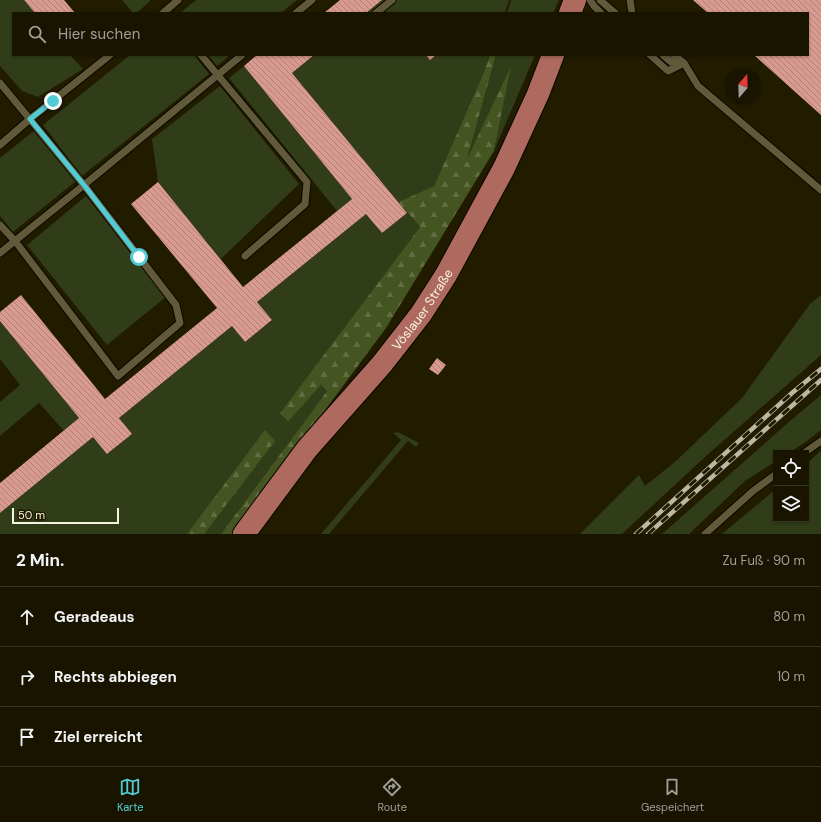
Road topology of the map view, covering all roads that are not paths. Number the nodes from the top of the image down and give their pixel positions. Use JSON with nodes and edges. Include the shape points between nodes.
{"nodes":[{"id":1,"x":178,"y":0,"type":"edge"},
{"id":2,"x":312,"y":0,"type":"edge"},
{"id":3,"x":392,"y":0,"type":"edge"},
{"id":4,"x":575,"y":0,"type":"edge"},
{"id":5,"x":590,"y":0,"type":"edge"},
{"id":6,"x":600,"y":0,"type":"edge"},
{"id":7,"x":630,"y":0,"type":"edge"},
{"id":8,"x":165,"y":12,"type":"edge"},
{"id":9,"x":297,"y":12,"type":"edge"},
{"id":10,"x":377,"y":12,"type":"edge"},
{"id":11,"x":570,"y":12,"type":"edge"},
{"id":12,"x":600,"y":12,"type":"edge"},
{"id":13,"x":614,"y":12,"type":"edge"},
{"id":14,"x":632,"y":12,"type":"edge"},
{"id":15,"x":109,"y":56,"type":"edge"},
{"id":16,"x":202,"y":56,"type":"edge"},
{"id":17,"x":241,"y":56,"type":"edge"},
{"id":18,"x":553,"y":56,"type":"edge"},
{"id":19,"x":651,"y":56,"type":"edge"},
{"id":20,"x":664,"y":56,"type":"edge"},
{"id":21,"x":675,"y":56,"type":"edge"},
{"id":22,"x":684,"y":63,"type":"junction"},
{"id":23,"x":218,"y":75,"type":"junction"},
{"id":24,"x":0,"y":83,"type":"edge"},
{"id":25,"x":30,"y":119,"type":"junction"},
{"id":26,"x":0,"y":145,"type":"edge"},
{"id":27,"x":84,"y":185,"type":"junction"},
{"id":28,"x":821,"y":190,"type":"edge"},
{"id":29,"x":0,"y":225,"type":"edge"},
{"id":30,"x":15,"y":241,"type":"junction"},
{"id":31,"x":0,"y":253,"type":"edge"},
{"id":32,"x":245,"y":256,"type":"dead end"},
{"id":33,"x":821,"y":441,"type":"edge"},
{"id":34,"x":808,"y":450,"type":"edge"},
{"id":35,"x":773,"y":476,"type":"edge"},
{"id":36,"x":244,"y":534,"type":"edge"},
{"id":37,"x":705,"y":534,"type":"edge"}],
"edges":[{"from":1,"to":8,"type":"lane"},
{"from":2,"to":9,"type":"lane"},
{"from":3,"to":10,"type":"lane"},
{"from":4,"to":11,"type":"main road"},
{"from":5,"to":12,"type":"lane"},
{"from":6,"to":13,"type":"lane"},
{"from":7,"to":14,"type":"lane"},
{"from":15,"to":25,"type":"lane"},
{"from":16,"to":23,"type":"lane"},
{"from":17,"to":23,"type":"lane"},
{"from":18,"to":36,"type":"main road","name":"Vöslauer Straße","via":[[504,168],[438,288],[382,364],[308,449]]},
{"from":19,"to":22,"type":"lane","via":[[668,71]]},
{"from":20,"to":22,"type":"lane","via":[[671,62]]},
{"from":21,"to":22,"type":"lane"},
{"from":22,"to":28,"type":"lane","via":[[698,86]]},
{"from":23,"to":27,"type":"lane"},
{"from":23,"to":32,"type":"lane","via":[[307,182],[305,204]]},
{"from":24,"to":25,"type":"lane"},
{"from":25,"to":26,"type":"lane"},
{"from":25,"to":27,"type":"lane"},
{"from":27,"to":30,"type":"lane"},
{"from":27,"to":30,"type":"lane","via":[[176,305],[180,323],[118,376]]},
{"from":29,"to":30,"type":"lane"},
{"from":30,"to":31,"type":"lane"},
{"from":33,"to":34,"type":"lane"},
{"from":35,"to":37,"type":"lane"}]}
